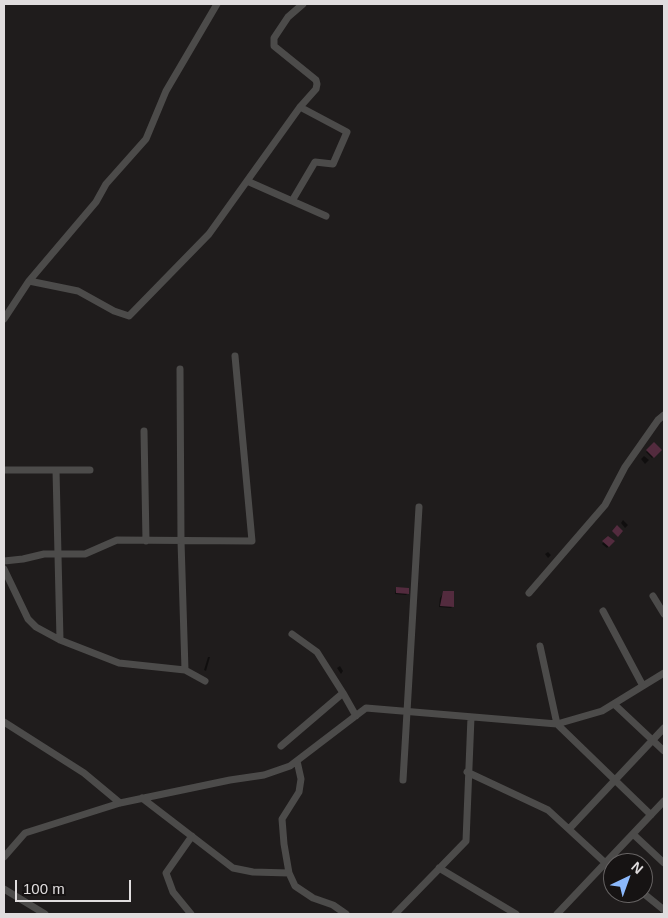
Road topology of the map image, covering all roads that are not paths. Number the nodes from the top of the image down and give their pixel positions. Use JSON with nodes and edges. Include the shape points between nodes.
{"nodes":[{"id":1,"x":217,"y":4,"type":"edge"},
{"id":2,"x":303,"y":4,"type":"edge"},
{"id":3,"x":300,"y":107,"type":"junction"},
{"id":4,"x":247,"y":181,"type":"junction"},
{"id":5,"x":292,"y":201,"type":"junction"},
{"id":6,"x":326,"y":216,"type":"dead end"},
{"id":7,"x":29,"y":281,"type":"junction"},
{"id":8,"x":4,"y":319,"type":"edge"},
{"id":9,"x":235,"y":356,"type":"dead end"},
{"id":10,"x":180,"y":369,"type":"dead end"},
{"id":11,"x":664,"y":415,"type":"edge"},
{"id":12,"x":144,"y":431,"type":"dead end"},
{"id":13,"x":4,"y":470,"type":"edge"},
{"id":14,"x":56,"y":470,"type":"junction"},
{"id":15,"x":90,"y":470,"type":"dead end"},
{"id":16,"x":419,"y":507,"type":"dead end"},
{"id":17,"x":146,"y":540,"type":"junction"},
{"id":18,"x":181,"y":541,"type":"junction"},
{"id":19,"x":58,"y":554,"type":"junction"},
{"id":20,"x":4,"y":560,"type":"edge"},
{"id":21,"x":4,"y":569,"type":"edge"},
{"id":22,"x":529,"y":593,"type":"dead end"},
{"id":23,"x":653,"y":596,"type":"dead end"},
{"id":24,"x":603,"y":611,"type":"dead end"},
{"id":25,"x":664,"y":614,"type":"edge"},
{"id":26,"x":292,"y":634,"type":"dead end"},
{"id":27,"x":60,"y":640,"type":"junction"},
{"id":28,"x":540,"y":646,"type":"dead end"},
{"id":29,"x":185,"y":670,"type":"junction"},
{"id":30,"x":664,"y":673,"type":"edge"},
{"id":31,"x":205,"y":681,"type":"dead end"},
{"id":32,"x":643,"y":686,"type":"junction"},
{"id":33,"x":343,"y":693,"type":"junction"},
{"id":34,"x":614,"y":704,"type":"junction"},
{"id":35,"x":407,"y":712,"type":"junction"},
{"id":36,"x":356,"y":716,"type":"junction"},
{"id":37,"x":471,"y":717,"type":"junction"},
{"id":38,"x":4,"y":722,"type":"edge"},
{"id":39,"x":557,"y":724,"type":"junction"},
{"id":40,"x":664,"y":728,"type":"edge"},
{"id":41,"x":653,"y":740,"type":"junction"},
{"id":42,"x":281,"y":746,"type":"dead end"},
{"id":43,"x":664,"y":751,"type":"edge"},
{"id":44,"x":297,"y":760,"type":"junction"},
{"id":45,"x":468,"y":772,"type":"junction"},
{"id":46,"x":403,"y":780,"type":"dead end"},
{"id":47,"x":615,"y":780,"type":"junction"},
{"id":48,"x":142,"y":798,"type":"junction"},
{"id":49,"x":664,"y":801,"type":"edge"},
{"id":50,"x":120,"y":803,"type":"junction"},
{"id":51,"x":651,"y":815,"type":"junction"},
{"id":52,"x":569,"y":829,"type":"junction"},
{"id":53,"x":632,"y":834,"type":"junction"},
{"id":54,"x":192,"y":836,"type":"junction"},
{"id":55,"x":615,"y":853,"type":"edge"},
{"id":56,"x":4,"y":857,"type":"edge"},
{"id":57,"x":603,"y":862,"type":"edge"},
{"id":58,"x":664,"y":863,"type":"edge"},
{"id":59,"x":603,"y":866,"type":"edge"},
{"id":60,"x":439,"y":868,"type":"junction"},
{"id":61,"x":289,"y":873,"type":"junction"},
{"id":62,"x":4,"y":889,"type":"edge"},
{"id":63,"x":653,"y":901,"type":"edge"},
{"id":64,"x":185,"y":907,"type":"junction"},
{"id":65,"x":664,"y":910,"type":"edge"},
{"id":66,"x":45,"y":914,"type":"edge"},
{"id":67,"x":181,"y":914,"type":"edge"},
{"id":68,"x":192,"y":914,"type":"edge"},
{"id":69,"x":346,"y":914,"type":"edge"},
{"id":70,"x":395,"y":914,"type":"edge"},
{"id":71,"x":516,"y":914,"type":"edge"},
{"id":72,"x":557,"y":914,"type":"edge"}],
"edges":[{"from":1,"to":7,"type":"street","via":[[166,91],[146,139]]},
{"from":2,"to":3,"type":"street","via":[[288,17],[274,38],[274,46],[318,84]]},
{"from":3,"to":4,"type":"street"},
{"from":3,"to":5,"type":"street","via":[[347,132],[333,164],[315,162]]},
{"from":4,"to":5,"type":"street"},
{"from":4,"to":7,"type":"street","via":[[210,234],[129,316],[78,291]]},
{"from":5,"to":6,"type":"street"},
{"from":7,"to":8,"type":"street"},
{"from":9,"to":18,"type":"street","via":[[252,540]]},
{"from":10,"to":18,"type":"street"},
{"from":11,"to":22,"type":"street","via":[[625,467],[605,505]]},
{"from":12,"to":17,"type":"street"},
{"from":13,"to":14,"type":"street"},
{"from":14,"to":15,"type":"street"},
{"from":14,"to":19,"type":"street"},
{"from":16,"to":35,"type":"street"},
{"from":17,"to":18,"type":"street"},
{"from":17,"to":19,"type":"street","via":[[117,540],[85,554]]},
{"from":18,"to":29,"type":"street"},
{"from":19,"to":20,"type":"street"},
{"from":19,"to":27,"type":"street"},
{"from":21,"to":27,"type":"street","via":[[28,619]]},
{"from":23,"to":25,"type":"street"},
{"from":24,"to":32,"type":"street"},
{"from":26,"to":33,"type":"street","via":[[316,652]]},
{"from":27,"to":29,"type":"street","via":[[119,663]]},
{"from":28,"to":39,"type":"street"},
{"from":29,"to":31,"type":"street"},
{"from":30,"to":32,"type":"street"},
{"from":32,"to":34,"type":"street"},
{"from":33,"to":36,"type":"street"},
{"from":33,"to":42,"type":"street"},
{"from":34,"to":39,"type":"street","via":[[602,711]]},
{"from":34,"to":41,"type":"street"},
{"from":35,"to":36,"type":"street","via":[[366,708]]},
{"from":35,"to":37,"type":"street"},
{"from":35,"to":46,"type":"street"},
{"from":36,"to":44,"type":"street"},
{"from":37,"to":39,"type":"street"},
{"from":37,"to":45,"type":"street"},
{"from":38,"to":50,"type":"street","via":[[84,774]]},
{"from":39,"to":47,"type":"street"},
{"from":40,"to":41,"type":"street"},
{"from":41,"to":43,"type":"street"},
{"from":41,"to":47,"type":"street"},
{"from":44,"to":48,"type":"street","via":[[290,766],[264,775]]},
{"from":44,"to":61,"type":"street","via":[[301,779],[298,792],[282,819]]},
{"from":45,"to":52,"type":"street","via":[[548,810]]},
{"from":45,"to":60,"type":"street","via":[[466,841]]},
{"from":47,"to":51,"type":"street"},
{"from":47,"to":52,"type":"street"},
{"from":48,"to":50,"type":"street"},
{"from":48,"to":54,"type":"street"},
{"from":49,"to":51,"type":"street"},
{"from":50,"to":56,"type":"street","via":[[25,833]]},
{"from":51,"to":53,"type":"street"},
{"from":52,"to":57,"type":"street"},
{"from":53,"to":55,"type":"street"},
{"from":53,"to":58,"type":"street"},
{"from":54,"to":61,"type":"street","via":[[233,868]]},
{"from":54,"to":64,"type":"street","via":[[166,873],[173,892]]},
{"from":59,"to":72,"type":"street"},
{"from":60,"to":70,"type":"street"},
{"from":60,"to":71,"type":"street"},
{"from":61,"to":69,"type":"street","via":[[295,886]]},
{"from":62,"to":66,"type":"street"},
{"from":63,"to":65,"type":"street"},
{"from":64,"to":67,"type":"street"},
{"from":64,"to":68,"type":"street"}]}
